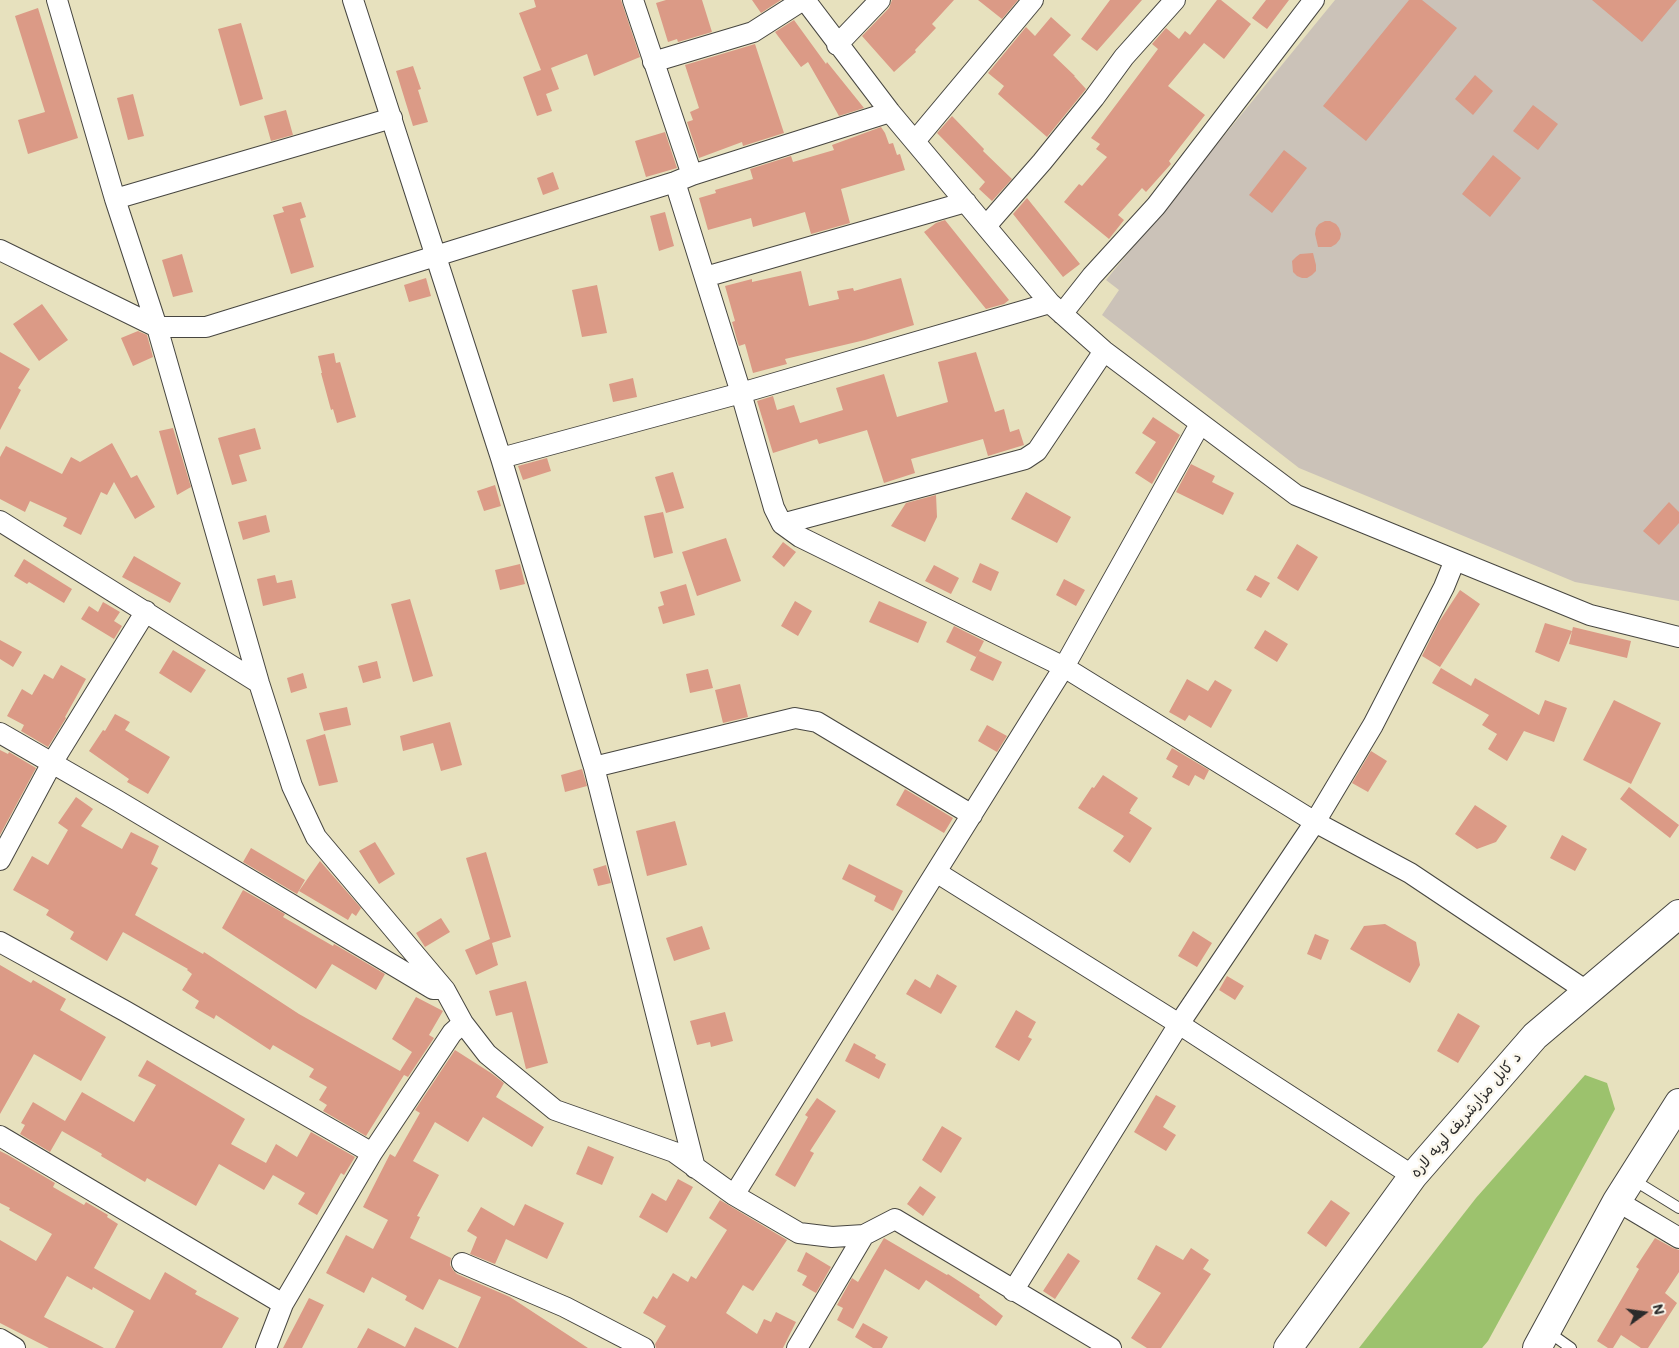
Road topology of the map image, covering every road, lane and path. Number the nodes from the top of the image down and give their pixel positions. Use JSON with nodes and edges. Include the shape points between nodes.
{"nodes":[{"id":1,"x":57,"y":0,"type":"edge"},
{"id":2,"x":353,"y":0,"type":"edge"},
{"id":3,"x":632,"y":0,"type":"edge"},
{"id":4,"x":804,"y":0,"type":"edge"},
{"id":5,"x":880,"y":0,"type":"edge"},
{"id":6,"x":1033,"y":0,"type":"edge"},
{"id":7,"x":1175,"y":0,"type":"edge"},
{"id":8,"x":1314,"y":0,"type":"edge"},
{"id":9,"x":838,"y":45,"type":"junction"},
{"id":10,"x":654,"y":62,"type":"junction"},
{"id":11,"x":890,"y":112,"type":"junction"},
{"id":12,"x":392,"y":118,"type":"junction"},
{"id":13,"x":915,"y":141,"type":"junction"},
{"id":14,"x":684,"y":179,"type":"junction"},
{"id":15,"x":115,"y":199,"type":"junction"},
{"id":16,"x":966,"y":202,"type":"junction"},
{"id":17,"x":986,"y":226,"type":"junction"},
{"id":18,"x":0,"y":250,"type":"edge"},
{"id":19,"x":437,"y":256,"type":"junction"},
{"id":20,"x":705,"y":277,"type":"junction"},
{"id":21,"x":1056,"y":308,"type":"junction"},
{"id":22,"x":157,"y":327,"type":"junction"},
{"id":23,"x":1104,"y":351,"type":"junction"},
{"id":24,"x":741,"y":393,"type":"junction"},
{"id":25,"x":1200,"y":424,"type":"junction"},
{"id":26,"x":501,"y":458,"type":"junction"},
{"id":27,"x":0,"y":521,"type":"edge"},
{"id":28,"x":782,"y":524,"type":"junction"},
{"id":29,"x":1455,"y":560,"type":"junction"},
{"id":30,"x":146,"y":611,"type":"junction"},
{"id":31,"x":1679,"y":637,"type":"edge"},
{"id":32,"x":1064,"y":667,"type":"junction"},
{"id":33,"x":259,"y":683,"type":"junction"},
{"id":34,"x":0,"y":734,"type":"edge"},
{"id":35,"x":52,"y":763,"type":"junction"},
{"id":36,"x":594,"y":767,"type":"junction"},
{"id":37,"x":972,"y":815,"type":"junction"},
{"id":38,"x":1315,"y":822,"type":"junction"},
{"id":39,"x":0,"y":860,"type":"edge"},
{"id":40,"x":936,"y":872,"type":"junction"},
{"id":41,"x":1679,"y":914,"type":"edge"},
{"id":42,"x":0,"y":942,"type":"edge"},
{"id":43,"x":445,"y":990,"type":"junction"},
{"id":44,"x":1588,"y":992,"type":"junction"},
{"id":45,"x":463,"y":1023,"type":"junction"},
{"id":46,"x":1179,"y":1024,"type":"junction"},
{"id":47,"x":1676,"y":1113,"type":"edge"},
{"id":48,"x":0,"y":1136,"type":"edge"},
{"id":49,"x":372,"y":1153,"type":"junction"},
{"id":50,"x":695,"y":1168,"type":"junction"},
{"id":51,"x":1412,"y":1176,"type":"junction"},
{"id":52,"x":1624,"y":1190,"type":"junction"},
{"id":53,"x":734,"y":1195,"type":"junction"},
{"id":54,"x":1679,"y":1208,"type":"edge"},
{"id":55,"x":864,"y":1235,"type":"junction"},
{"id":56,"x":1679,"y":1238,"type":"edge"},
{"id":57,"x":462,"y":1263,"type":"dead end"},
{"id":58,"x":1013,"y":1291,"type":"junction"},
{"id":59,"x":283,"y":1304,"type":"junction"},
{"id":60,"x":0,"y":1339,"type":"edge"},
{"id":61,"x":1542,"y":1339,"type":"edge"},
{"id":62,"x":15,"y":1348,"type":"edge"},
{"id":63,"x":266,"y":1348,"type":"edge"},
{"id":64,"x":644,"y":1348,"type":"edge"},
{"id":65,"x":797,"y":1348,"type":"edge"},
{"id":66,"x":1111,"y":1348,"type":"edge"},
{"id":67,"x":1288,"y":1348,"type":"edge"},
{"id":68,"x":1571,"y":1348,"type":"edge"}],
"edges":[{"from":1,"to":15,"type":"street"},
{"from":2,"to":12,"type":"street"},
{"from":3,"to":10,"type":"street"},
{"from":4,"to":9,"type":"street"},
{"from":4,"to":10,"type":"street","via":[[753,32]]},
{"from":5,"to":9,"type":"street"},
{"from":6,"to":13,"type":"street"},
{"from":7,"to":17,"type":"street","via":[[1124,57],[1048,155]]},
{"from":8,"to":21,"type":"street","via":[[1156,206],[1092,276]]},
{"from":9,"to":11,"type":"street"},
{"from":10,"to":14,"type":"street"},
{"from":11,"to":13,"type":"street"},
{"from":11,"to":14,"type":"street"},
{"from":12,"to":15,"type":"street"},
{"from":12,"to":19,"type":"street"},
{"from":13,"to":16,"type":"street"},
{"from":14,"to":19,"type":"street"},
{"from":14,"to":20,"type":"street"},
{"from":15,"to":22,"type":"street"},
{"from":16,"to":17,"type":"street"},
{"from":16,"to":20,"type":"street"},
{"from":17,"to":21,"type":"street"},
{"from":18,"to":22,"type":"street"},
{"from":19,"to":22,"type":"street","via":[[206,327]]},
{"from":19,"to":26,"type":"street"},
{"from":20,"to":24,"type":"street"},
{"from":21,"to":23,"type":"street"},
{"from":21,"to":24,"type":"street"},
{"from":22,"to":33,"type":"street"},
{"from":23,"to":25,"type":"street"},
{"from":23,"to":28,"type":"street","via":[[1037,451],[1025,459]]},
{"from":24,"to":26,"type":"street"},
{"from":24,"to":28,"type":"street","via":[[774,508]]},
{"from":25,"to":29,"type":"street","via":[[1296,494]]},
{"from":25,"to":32,"type":"street"},
{"from":26,"to":36,"type":"street"},
{"from":27,"to":30,"type":"street"},
{"from":28,"to":32,"type":"street","via":[[800,537]]},
{"from":29,"to":31,"type":"street","via":[[1590,616]]},
{"from":29,"to":38,"type":"street","via":[[1373,725]]},
{"from":30,"to":33,"type":"street"},
{"from":30,"to":35,"type":"street"},
{"from":32,"to":37,"type":"street"},
{"from":32,"to":38,"type":"street"},
{"from":33,"to":43,"type":"street","via":[[292,786],[316,836]]},
{"from":34,"to":35,"type":"street"},
{"from":35,"to":39,"type":"street"},
{"from":35,"to":43,"type":"street","via":[[433,989]]},
{"from":36,"to":37,"type":"street","via":[[795,718],[817,722]]},
{"from":36,"to":50,"type":"street"},
{"from":37,"to":40,"type":"street"},
{"from":38,"to":44,"type":"street","via":[[1410,873]]},
{"from":38,"to":46,"type":"street"},
{"from":40,"to":46,"type":"street"},
{"from":40,"to":53,"type":"street"},
{"from":41,"to":44,"type":"highway","name":"د کابل مزارشریف لویه لاره"},
{"from":42,"to":49,"type":"street"},
{"from":43,"to":45,"type":"street"},
{"from":44,"to":51,"type":"highway","name":"د کابل مزارشریف لویه لاره","via":[[1535,1036]]},
{"from":45,"to":49,"type":"street","via":[[452,1032]]},
{"from":45,"to":50,"type":"street","via":[[487,1054],[555,1110],[674,1152]]},
{"from":46,"to":51,"type":"street"},
{"from":46,"to":58,"type":"street"},
{"from":47,"to":52,"type":"highway"},
{"from":48,"to":59,"type":"street"},
{"from":49,"to":59,"type":"street"},
{"from":50,"to":53,"type":"street"},
{"from":51,"to":67,"type":"highway","name":"د کابل مزارشریف لویه لاره"},
{"from":52,"to":54,"type":"lane"},
{"from":52,"to":56,"type":"street"},
{"from":52,"to":61,"type":"highway"},
{"from":53,"to":55,"type":"street","via":[[800,1233],[832,1237]]},
{"from":55,"to":58,"type":"street","via":[[895,1219]]},
{"from":55,"to":65,"type":"street"},
{"from":57,"to":64,"type":"street","via":[[565,1307]]},
{"from":58,"to":66,"type":"street"},
{"from":59,"to":63,"type":"street"},
{"from":60,"to":62,"type":"street"},
{"from":61,"to":68,"type":"lane"}]}
